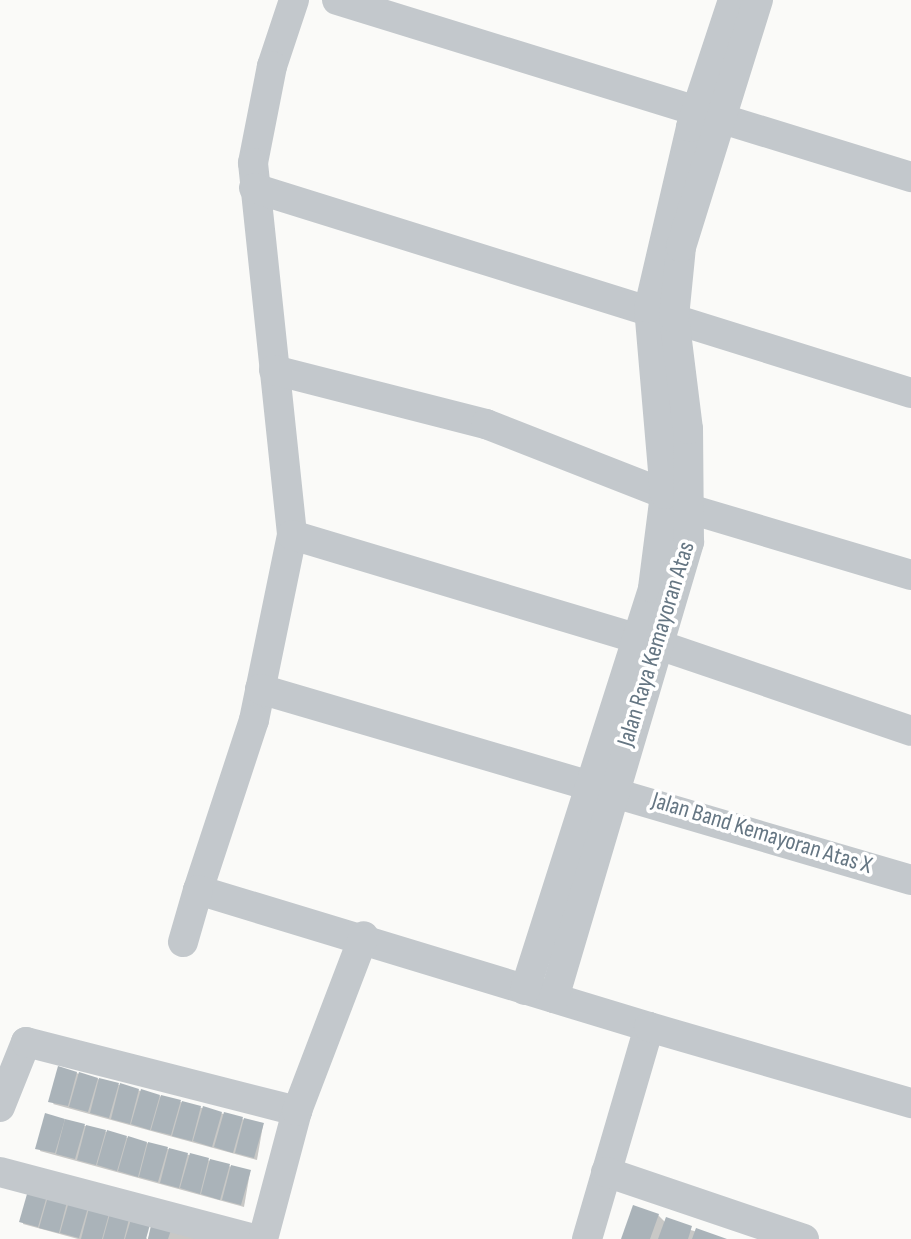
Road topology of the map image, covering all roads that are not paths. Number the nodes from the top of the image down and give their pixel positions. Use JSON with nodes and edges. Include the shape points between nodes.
{"nodes":[{"id":1,"x":294,"y":0,"type":"edge"},
{"id":2,"x":337,"y":0,"type":"edge"},
{"id":3,"x":733,"y":0,"type":"edge"},
{"id":4,"x":758,"y":0,"type":"edge"},
{"id":5,"x":709,"y":115,"type":"junction"},
{"id":6,"x":911,"y":177,"type":"edge"},
{"id":7,"x":254,"y":188,"type":"junction"},
{"id":8,"x":662,"y":312,"type":"junction"},
{"id":9,"x":274,"y":369,"type":"junction"},
{"id":10,"x":911,"y":393,"type":"edge"},
{"id":11,"x":664,"y":494,"type":"junction"},
{"id":12,"x":693,"y":510,"type":"junction"},
{"id":13,"x":292,"y":535,"type":"junction"},
{"id":14,"x":911,"y":575,"type":"edge"},
{"id":15,"x":646,"y":641,"type":"junction"},
{"id":16,"x":261,"y":690,"type":"junction"},
{"id":17,"x":911,"y":731,"type":"edge"},
{"id":18,"x":600,"y":786,"type":"junction"},
{"id":19,"x":911,"y":880,"type":"edge"},
{"id":20,"x":198,"y":890,"type":"junction"},
{"id":21,"x":364,"y":936,"type":"junction"},
{"id":22,"x":183,"y":942,"type":"dead end"},
{"id":23,"x":525,"y":990,"type":"junction"},
{"id":24,"x":554,"y":999,"type":"junction"},
{"id":25,"x":649,"y":1027,"type":"junction"},
{"id":26,"x":911,"y":1103,"type":"edge"},
{"id":27,"x":0,"y":1107,"type":"edge"},
{"id":28,"x":298,"y":1111,"type":"junction"},
{"id":29,"x":0,"y":1172,"type":"edge"},
{"id":30,"x":606,"y":1172,"type":"junction"},
{"id":31,"x":253,"y":1239,"type":"edge"},
{"id":32,"x":263,"y":1239,"type":"edge"},
{"id":33,"x":587,"y":1239,"type":"edge"},
{"id":34,"x":804,"y":1239,"type":"edge"}],
"edges":[{"from":1,"to":7,"type":"street","via":[[256,140]]},
{"from":2,"to":5,"type":"street"},
{"from":3,"to":5,"type":"street","name":"Jalan Raya Kemayoran Atas"},
{"from":4,"to":5,"type":"street","name":"Jalan Raya Kemayoran Atas"},
{"from":5,"to":6,"type":"street"},
{"from":5,"to":8,"type":"street","name":"Jalan Raya Kemayoran Atas"},
{"from":7,"to":8,"type":"street"},
{"from":7,"to":9,"type":"street"},
{"from":8,"to":10,"type":"street"},
{"from":8,"to":11,"type":"street","name":"Jalan Raya Kemayoran Atas"},
{"from":8,"to":12,"type":"street","name":"Jalan Raya Kemayoran Atas"},
{"from":9,"to":11,"type":"street","via":[[486,424]]},
{"from":9,"to":13,"type":"street"},
{"from":11,"to":15,"type":"street","name":"Jalan Raya Kemayoran Atas"},
{"from":12,"to":14,"type":"street"},
{"from":12,"to":15,"type":"street","name":"Jalan Raya Kemayoran Atas","via":[[679,580]]},
{"from":13,"to":15,"type":"street"},
{"from":13,"to":16,"type":"street"},
{"from":15,"to":17,"type":"street"},
{"from":15,"to":18,"type":"street","name":"Jalan Raya Kemayoran Atas"},
{"from":16,"to":18,"type":"street","name":"Jalan Band Kemayoran Atas X"},
{"from":16,"to":20,"type":"street"},
{"from":18,"to":19,"type":"street","name":"Jalan Band Kemayoran Atas X"},
{"from":18,"to":23,"type":"street","name":"Jalan Raya Kemayoran Atas"},
{"from":18,"to":24,"type":"street","name":"Jalan Raya Kemayoran Atas"},
{"from":20,"to":21,"type":"street"},
{"from":20,"to":22,"type":"street"},
{"from":21,"to":23,"type":"street"},
{"from":21,"to":28,"type":"street"},
{"from":23,"to":24,"type":"street"},
{"from":24,"to":25,"type":"street"},
{"from":25,"to":26,"type":"street"},
{"from":25,"to":30,"type":"street"},
{"from":27,"to":28,"type":"street","via":[[26,1042]]},
{"from":28,"to":32,"type":"street"},
{"from":29,"to":31,"type":"street"},
{"from":30,"to":33,"type":"street"},
{"from":30,"to":34,"type":"street"}]}
